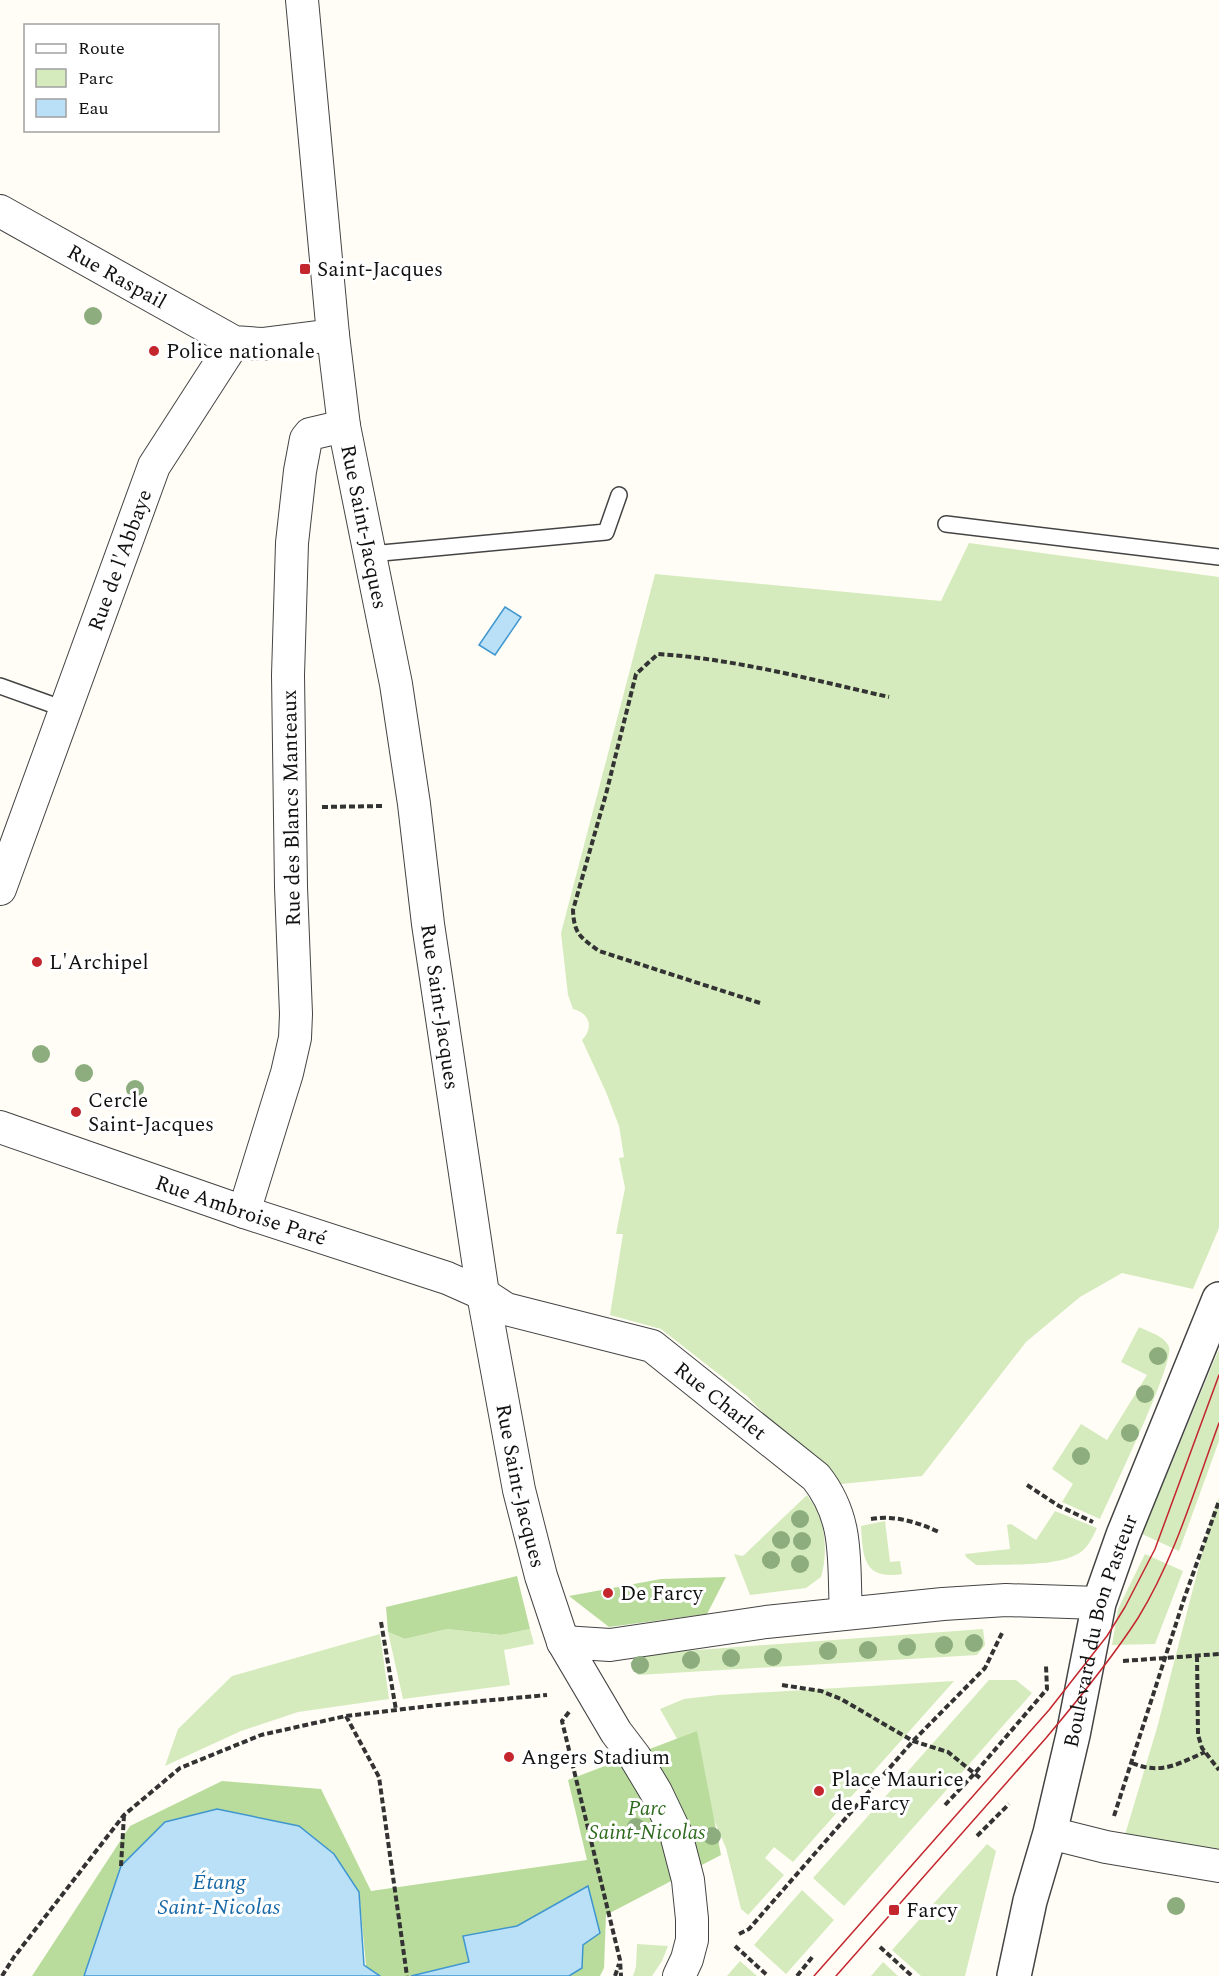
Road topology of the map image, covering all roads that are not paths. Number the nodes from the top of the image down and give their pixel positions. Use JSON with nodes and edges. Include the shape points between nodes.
{"nodes":[{"id":1,"x":302,"y":0,"type":"edge"},
{"id":2,"x":0,"y":211,"type":"edge"},
{"id":3,"x":333,"y":335,"type":"junction"},
{"id":4,"x":234,"y":342,"type":"junction"},
{"id":5,"x":344,"y":426,"type":"junction"},
{"id":6,"x":619,"y":495,"type":"dead end"},
{"id":7,"x":946,"y":524,"type":"dead end"},
{"id":8,"x":371,"y":554,"type":"junction"},
{"id":9,"x":1219,"y":557,"type":"edge"},
{"id":10,"x":0,"y":686,"type":"edge"},
{"id":11,"x":67,"y":710,"type":"junction"},
{"id":12,"x":0,"y":889,"type":"edge"},
{"id":13,"x":0,"y":1127,"type":"edge"},
{"id":14,"x":244,"y":1212,"type":"junction"},
{"id":15,"x":483,"y":1294,"type":"junction"},
{"id":16,"x":1219,"y":1299,"type":"edge"},
{"id":17,"x":1099,"y":1603,"type":"junction"},
{"id":18,"x":846,"y":1613,"type":"junction"},
{"id":19,"x":563,"y":1642,"type":"junction"},
{"id":20,"x":1050,"y":1833,"type":"junction"},
{"id":21,"x":1219,"y":1866,"type":"edge"},
{"id":22,"x":679,"y":1976,"type":"edge"},
{"id":23,"x":1014,"y":1976,"type":"edge"}],
"edges":[{"from":1,"to":3,"type":"street","name":"Rue Saint-Jacques"},
{"from":2,"to":4,"type":"street","name":"Rue Raspail"},
{"from":3,"to":4,"type":"street","via":[[262,344]]},
{"from":3,"to":5,"type":"street","name":"Rue Saint-Jacques"},
{"from":4,"to":11,"type":"street","name":"Rue de l'Abbaye","via":[[154,465]]},
{"from":5,"to":8,"type":"street","name":"Rue Saint-Jacques"},
{"from":5,"to":14,"type":"street","name":"Rue des Blancs Manteaux","via":[[310,434],[300,471],[292,543],[288,675],[295,1038]]},
{"from":6,"to":8,"type":"lane","via":[[606,532]]},
{"from":7,"to":9,"type":"lane"},
{"from":8,"to":15,"type":"street","name":"Rue Saint-Jacques","via":[[396,684]]},
{"from":10,"to":11,"type":"lane"},
{"from":11,"to":12,"type":"street","name":"Rue de l'Abbaye"},
{"from":13,"to":14,"type":"street","name":"Rue Ambroise Paré"},
{"from":14,"to":15,"type":"street","name":"Rue Ambroise Paré","via":[[447,1278]]},
{"from":15,"to":18,"type":"street","name":"Rue Charlet","via":[[506,1309],[652,1346],[816,1477],[839,1517]]},
{"from":15,"to":19,"type":"street","name":"Rue Saint-Jacques","via":[[519,1490]]},
{"from":16,"to":17,"type":"street","name":"Boulevard du Bon Pasteur"},
{"from":17,"to":18,"type":"street","via":[[1006,1600]]},
{"from":17,"to":20,"type":"street","name":"Boulevard du Bon Pasteur"},
{"from":18,"to":19,"type":"street","via":[[610,1645]]},
{"from":19,"to":22,"type":"street","name":"Rue Saint-Jacques","via":[[656,1792],[676,1834],[691,1900],[692,1940]]},
{"from":20,"to":21,"type":"street","via":[[1106,1847]]},
{"from":20,"to":23,"type":"street","name":"Boulevard du Bon Pasteur"}]}
